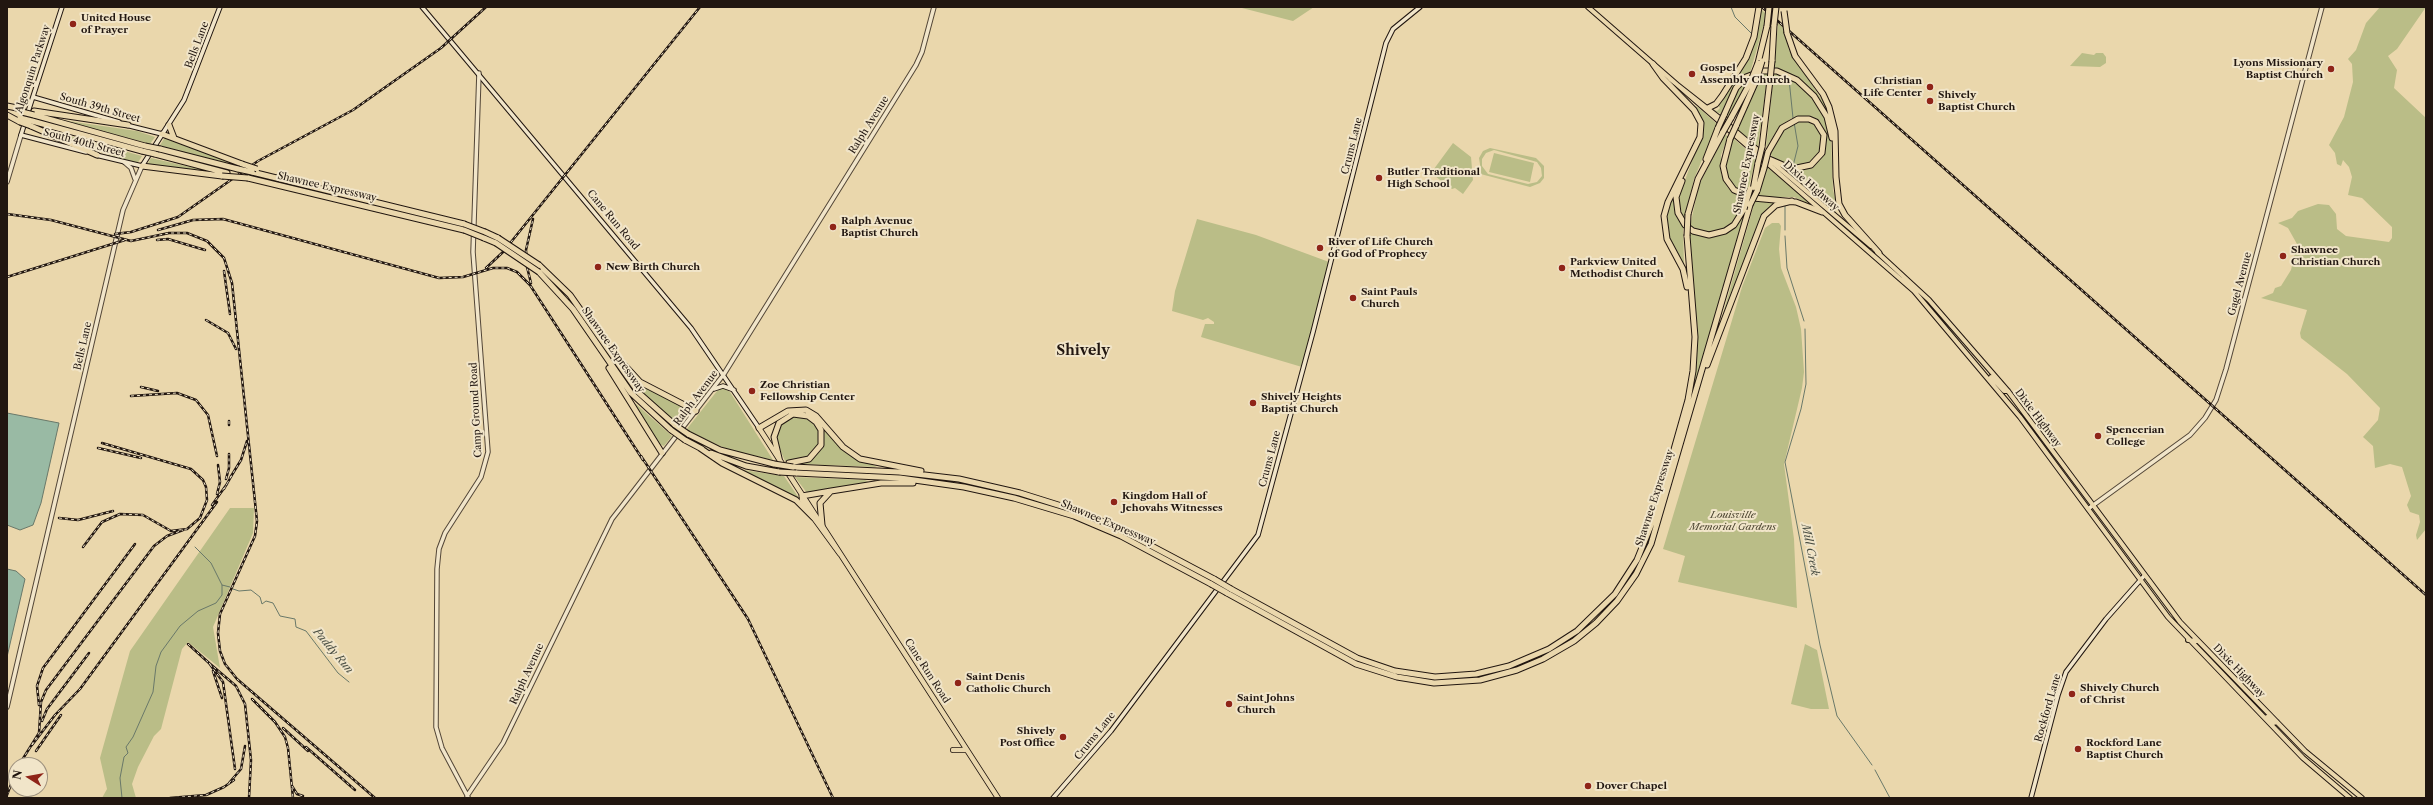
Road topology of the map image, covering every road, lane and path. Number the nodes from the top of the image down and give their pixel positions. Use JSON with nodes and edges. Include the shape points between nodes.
{"nodes":[{"id":1,"x":62,"y":7,"type":"edge"},
{"id":2,"x":220,"y":7,"type":"edge"},
{"id":3,"x":422,"y":7,"type":"edge"},
{"id":4,"x":934,"y":7,"type":"edge"},
{"id":5,"x":1420,"y":7,"type":"edge"},
{"id":6,"x":1588,"y":7,"type":"edge"},
{"id":7,"x":1759,"y":7,"type":"edge"},
{"id":8,"x":1769,"y":7,"type":"edge"},
{"id":9,"x":1776,"y":7,"type":"edge"},
{"id":10,"x":2322,"y":7,"type":"edge"},
{"id":11,"x":1784,"y":9,"type":"edge"},
{"id":12,"x":1760,"y":62,"type":"junction"},
{"id":13,"x":1653,"y":64,"type":"junction"},
{"id":14,"x":479,"y":73,"type":"junction"},
{"id":15,"x":1670,"y":79,"type":"junction"},
{"id":16,"x":33,"y":97,"type":"junction"},
{"id":17,"x":7,"y":106,"type":"edge"},
{"id":18,"x":1708,"y":108,"type":"junction"},
{"id":19,"x":34,"y":113,"type":"junction"},
{"id":20,"x":7,"y":115,"type":"edge"},
{"id":21,"x":32,"y":124,"type":"junction"},
{"id":22,"x":169,"y":124,"type":"junction"},
{"id":23,"x":128,"y":125,"type":"junction"},
{"id":24,"x":162,"y":134,"type":"junction"},
{"id":25,"x":21,"y":135,"type":"junction"},
{"id":26,"x":174,"y":138,"type":"junction"},
{"id":27,"x":97,"y":155,"type":"junction"},
{"id":28,"x":1769,"y":159,"type":"junction"},
{"id":29,"x":1690,"y":160,"type":"junction"},
{"id":30,"x":1705,"y":161,"type":"junction"},
{"id":31,"x":124,"y":162,"type":"junction"},
{"id":32,"x":142,"y":166,"type":"junction"},
{"id":33,"x":255,"y":170,"type":"junction"},
{"id":34,"x":1835,"y":173,"type":"junction"},
{"id":35,"x":225,"y":174,"type":"junction"},
{"id":36,"x":135,"y":179,"type":"junction"},
{"id":37,"x":7,"y":182,"type":"edge"},
{"id":38,"x":1754,"y":190,"type":"junction"},
{"id":39,"x":1792,"y":201,"type":"junction"},
{"id":40,"x":1746,"y":210,"type":"junction"},
{"id":41,"x":1822,"y":212,"type":"junction"},
{"id":42,"x":497,"y":241,"type":"junction"},
{"id":43,"x":1879,"y":253,"type":"junction"},
{"id":44,"x":1693,"y":312,"type":"junction"},
{"id":45,"x":603,"y":342,"type":"junction"},
{"id":46,"x":601,"y":351,"type":"junction"},
{"id":47,"x":1974,"y":361,"type":"junction"},
{"id":48,"x":724,"y":374,"type":"junction"},
{"id":49,"x":1986,"y":374,"type":"junction"},
{"id":50,"x":1994,"y":376,"type":"junction"},
{"id":51,"x":1701,"y":378,"type":"junction"},
{"id":52,"x":714,"y":389,"type":"junction"},
{"id":53,"x":734,"y":390,"type":"junction"},
{"id":54,"x":2008,"y":391,"type":"junction"},
{"id":55,"x":696,"y":411,"type":"junction"},
{"id":56,"x":2020,"y":417,"type":"junction"},
{"id":57,"x":759,"y":428,"type":"junction"},
{"id":58,"x":2040,"y":435,"type":"junction"},
{"id":59,"x":700,"y":448,"type":"junction"},
{"id":60,"x":662,"y":453,"type":"junction"},
{"id":61,"x":779,"y":458,"type":"junction"},
{"id":62,"x":791,"y":465,"type":"junction"},
{"id":63,"x":926,"y":475,"type":"junction"},
{"id":64,"x":919,"y":481,"type":"junction"},
{"id":65,"x":831,"y":491,"type":"junction"},
{"id":66,"x":802,"y":496,"type":"junction"},
{"id":67,"x":2093,"y":506,"type":"junction"},
{"id":68,"x":2088,"y":510,"type":"junction"},
{"id":69,"x":813,"y":518,"type":"junction"},
{"id":70,"x":822,"y":525,"type":"junction"},
{"id":71,"x":840,"y":554,"type":"junction"},
{"id":72,"x":2144,"y":576,"type":"junction"},
{"id":73,"x":2140,"y":580,"type":"junction"},
{"id":74,"x":1212,"y":582,"type":"junction"},
{"id":75,"x":1229,"y":591,"type":"junction"},
{"id":76,"x":2188,"y":640,"type":"junction"},
{"id":77,"x":2198,"y":641,"type":"junction"},
{"id":78,"x":2250,"y":704,"type":"junction"},
{"id":79,"x":2260,"y":704,"type":"junction"},
{"id":80,"x":7,"y":707,"type":"edge"},
{"id":81,"x":2260,"y":714,"type":"junction"},
{"id":82,"x":2277,"y":722,"type":"junction"},
{"id":83,"x":953,"y":750,"type":"dead end"},
{"id":84,"x":966,"y":750,"type":"junction"},
{"id":85,"x":467,"y":797,"type":"edge"},
{"id":86,"x":998,"y":798,"type":"edge"},
{"id":87,"x":1053,"y":798,"type":"edge"},
{"id":88,"x":2031,"y":798,"type":"edge"},
{"id":89,"x":2350,"y":798,"type":"edge"},
{"id":90,"x":2362,"y":798,"type":"edge"}],
"edges":[{"from":1,"to":16,"type":"street","name":"Algonquin Parkway"},
{"from":2,"to":22,"type":"street","name":"Bells Lane","via":[[184,100]]},
{"from":3,"to":14,"type":"street","name":"Cane Run Road"},
{"from":4,"to":48,"type":"street","name":"Ralph Avenue","via":[[916,65]]},
{"from":5,"to":87,"type":"street","name":"Crums Lane","via":[[1398,24],[1386,43],[1313,332],[1258,535],[1111,731]]},
{"from":6,"to":13,"type":"main road","name":"Dixie Highway"},
{"from":7,"to":18,"type":"highway","via":[[1752,45],[1744,63],[1718,102]]},
{"from":8,"to":12,"type":"highway","name":"Shawnee Expressway","bridge":true},
{"from":9,"to":38,"type":"highway","name":"Shawnee Expressway","bridge":true,"via":[[1762,147]]},
{"from":10,"to":67,"type":"street","name":"Gagel Avenue","via":[[2216,400],[2205,418],[2190,434]]},
{"from":11,"to":34,"type":"highway","bridge":true,"via":[[1787,33],[1795,56],[1823,94],[1829,107],[1835,131]]},
{"from":12,"to":30,"type":"highway","name":"Shawnee Expressway","bridge":true},
{"from":12,"to":39,"type":"highway","bridge":true,"via":[[1756,81],[1730,139],[1723,166],[1726,180],[1734,190],[1753,198]]},
{"from":13,"to":15,"type":"main road","name":"Dixie Highway"},
{"from":13,"to":29,"type":"highway","via":[[1700,118],[1701,134]]},
{"from":14,"to":48,"type":"street","name":"Cane Run Road","via":[[691,328]]},
{"from":14,"to":85,"type":"street","name":"Camp Ground Road","via":[[473,256],[488,452],[481,477],[445,533],[439,549],[437,570],[436,727],[442,748]]},
{"from":15,"to":18,"type":"main road","name":"Dixie Highway"},
{"from":15,"to":41,"type":"main road","name":"Dixie Highway"},
{"from":16,"to":23,"type":"street","name":"South 39th Street"},
{"from":16,"to":25,"type":"street","name":"Algonquin Parkway"},
{"from":17,"to":19,"type":"highway","name":"Shawnee Expressway","bridge":true},
{"from":18,"to":28,"type":"main road","name":"Dixie Highway"},
{"from":19,"to":23,"type":"highway"},
{"from":19,"to":33,"type":"highway","name":"Shawnee Expressway","bridge":true,"via":[[145,146],[238,169]]},
{"from":20,"to":21,"type":"highway","bridge":true},
{"from":21,"to":27,"type":"highway"},
{"from":21,"to":35,"type":"highway","name":"Shawnee Expressway","bridge":true},
{"from":22,"to":24,"type":"street","name":"Bells Lane"},
{"from":22,"to":26,"type":"highway"},
{"from":23,"to":24,"type":"street","name":"South 39th Street"},
{"from":24,"to":26,"type":"highway"},
{"from":24,"to":32,"type":"street","name":"Bells Lane"},
{"from":25,"to":27,"type":"street","name":"South 40th Street"},
{"from":25,"to":37,"type":"street","name":"Algonquin Parkway"},
{"from":26,"to":33,"type":"highway","bridge":true},
{"from":27,"to":31,"type":"street","name":"South 40th Street"},
{"from":28,"to":38,"type":"highway","bridge":true,"via":[[1792,170],[1811,165],[1822,153],[1824,135],[1816,122],[1809,119],[1798,119],[1782,128],[1768,152]]},
{"from":28,"to":43,"type":"main road","name":"Dixie Highway"},
{"from":29,"to":40,"type":"highway","via":[[1676,197],[1678,213],[1685,225],[1699,233],[1715,235],[1731,227]]},
{"from":29,"to":44,"type":"highway","via":[[1668,202],[1664,220],[1667,239],[1685,277]]},
{"from":30,"to":34,"type":"highway","bridge":true,"via":[[1736,88],[1750,75],[1768,70],[1789,76],[1811,93],[1827,117],[1832,136]]},
{"from":30,"to":44,"type":"highway","name":"Shawnee Expressway","bridge":true,"via":[[1688,214],[1687,236]]},
{"from":31,"to":32,"type":"street","name":"South 40th Street"},
{"from":31,"to":36,"type":"street","via":[[131,168]]},
{"from":32,"to":35,"type":"highway"},
{"from":32,"to":36,"type":"street","name":"Bells Lane"},
{"from":33,"to":42,"type":"highway","name":"Shawnee Expressway","bridge":true,"via":[[279,179],[464,224],[485,232]]},
{"from":34,"to":43,"type":"highway","via":[[1837,196],[1845,215]]},
{"from":35,"to":42,"type":"highway","name":"Shawnee Expressway","bridge":true,"via":[[464,230]]},
{"from":36,"to":80,"type":"street","name":"Bells Lane","via":[[123,210]]},
{"from":38,"to":40,"type":"highway","bridge":true},
{"from":38,"to":40,"type":"highway","name":"Shawnee Expressway","bridge":true},
{"from":39,"to":41,"type":"highway"},
{"from":39,"to":51,"type":"highway","via":[[1776,205],[1764,216]]},
{"from":40,"to":51,"type":"highway","name":"Shawnee Expressway"},
{"from":41,"to":47,"type":"main road","name":"Dixie Highway","via":[[1902,279]]},
{"from":42,"to":45,"type":"highway","name":"Shawnee Expressway","bridge":true,"via":[[539,265],[570,295]]},
{"from":42,"to":46,"type":"highway","name":"Shawnee Expressway","bridge":true,"via":[[539,272],[573,309]]},
{"from":43,"to":50,"type":"main road","name":"Dixie Highway","via":[[1929,300]]},
{"from":44,"to":75,"type":"highway","name":"Shawnee Expressway","via":[[1695,358],[1688,400],[1649,532],[1637,560],[1610,599],[1577,631],[1538,656],[1495,671],[1445,677],[1395,671],[1357,658]]},
{"from":45,"to":55,"type":"highway","via":[[626,370],[640,382]]},
{"from":45,"to":62,"type":"highway","name":"Shawnee Expressway","bridge":true,"via":[[639,393],[688,434],[720,450],[774,464]]},
{"from":46,"to":59,"type":"highway","name":"Shawnee Expressway","bridge":true,"via":[[640,403],[671,430]]},
{"from":46,"to":60,"type":"highway","via":[[614,377]]},
{"from":47,"to":49,"type":"main road","name":"Dixie Highway"},
{"from":47,"to":50,"type":"main road","via":[[1979,362]]},
{"from":48,"to":52,"type":"street","name":"Ralph Avenue"},
{"from":48,"to":53,"type":"street","name":"Cane Run Road"},
{"from":49,"to":54,"type":"main road","via":[[2004,391]]},
{"from":49,"to":56,"type":"main road","name":"Dixie Highway"},
{"from":50,"to":54,"type":"main road","name":"Dixie Highway"},
{"from":51,"to":75,"type":"highway","name":"Shawnee Expressway","via":[[1656,532],[1641,566],[1617,601],[1582,635],[1543,660],[1499,676],[1444,683],[1391,676],[1356,664]]},
{"from":52,"to":53,"type":"street","via":[[723,386]]},
{"from":52,"to":55,"type":"street","name":"Ralph Avenue"},
{"from":53,"to":57,"type":"street","name":"Cane Run Road"},
{"from":54,"to":58,"type":"main road","name":"Dixie Highway"},
{"from":55,"to":60,"type":"street","name":"Ralph Avenue"},
{"from":56,"to":58,"type":"main road","via":[[2025,418]]},
{"from":56,"to":68,"type":"main road","name":"Dixie Highway"},
{"from":57,"to":61,"type":"highway","name":"Cane Run Road"},
{"from":57,"to":63,"type":"highway","via":[[788,411],[806,410],[816,416],[853,455],[868,462],[924,472]]},
{"from":58,"to":67,"type":"main road","name":"Dixie Highway"},
{"from":59,"to":64,"type":"highway","name":"Shawnee Expressway","bridge":true,"via":[[737,463],[780,472],[878,476]]},
{"from":59,"to":69,"type":"highway","via":[[722,463],[796,500]]},
{"from":60,"to":85,"type":"street","name":"Ralph Avenue","via":[[612,519],[504,743]]},
{"from":61,"to":62,"type":"highway","via":[[774,437],[779,423],[793,414],[808,416],[821,430],[820,448],[810,458]]},
{"from":61,"to":66,"type":"highway","name":"Cane Run Road"},
{"from":62,"to":63,"type":"highway","name":"Shawnee Expressway"},
{"from":63,"to":74,"type":"highway","name":"Shawnee Expressway","via":[[998,487],[1071,509],[1139,538]]},
{"from":64,"to":65,"type":"highway","via":[[880,483]]},
{"from":64,"to":74,"type":"highway","name":"Shawnee Expressway","via":[[1006,496],[1074,516]]},
{"from":65,"to":66,"type":"highway"},
{"from":65,"to":70,"type":"highway","via":[[820,503]]},
{"from":66,"to":69,"type":"highway","name":"Cane Run Road"},
{"from":66,"to":70,"type":"highway","name":"Cane Run Road"},
{"from":67,"to":68,"type":"street","name":"Gagel Avenue"},
{"from":67,"to":72,"type":"main road","name":"Dixie Highway"},
{"from":68,"to":73,"type":"main road","name":"Dixie Highway"},
{"from":69,"to":71,"type":"highway","name":"Cane Run Road"},
{"from":70,"to":71,"type":"highway","name":"Cane Run Road"},
{"from":71,"to":84,"type":"highway","name":"Cane Run Road"},
{"from":72,"to":73,"type":"street","name":"Rockford Lane"},
{"from":72,"to":77,"type":"main road","name":"Dixie Highway"},
{"from":73,"to":76,"type":"main road","name":"Dixie Highway"},
{"from":73,"to":88,"type":"street","name":"Rockford Lane","via":[[2066,672]]},
{"from":74,"to":75,"type":"highway","name":"Shawnee Expressway","bridge":true},
{"from":76,"to":77,"type":"main road"},
{"from":76,"to":78,"type":"main road","name":"Dixie Highway"},
{"from":77,"to":79,"type":"main road","name":"Dixie Highway"},
{"from":78,"to":79,"type":"main road"},
{"from":78,"to":81,"type":"main road","name":"Dixie Highway"},
{"from":79,"to":82,"type":"main road","name":"Dixie Highway"},
{"from":81,"to":82,"type":"main road","via":[[2264,714],[2273,723]]},
{"from":81,"to":89,"type":"main road","name":"Dixie Highway","via":[[2313,767]]},
{"from":82,"to":90,"type":"main road","name":"Dixie Highway","via":[[2318,763]]},
{"from":83,"to":84,"type":"highway"},
{"from":84,"to":86,"type":"highway","name":"Cane Run Road"}]}
